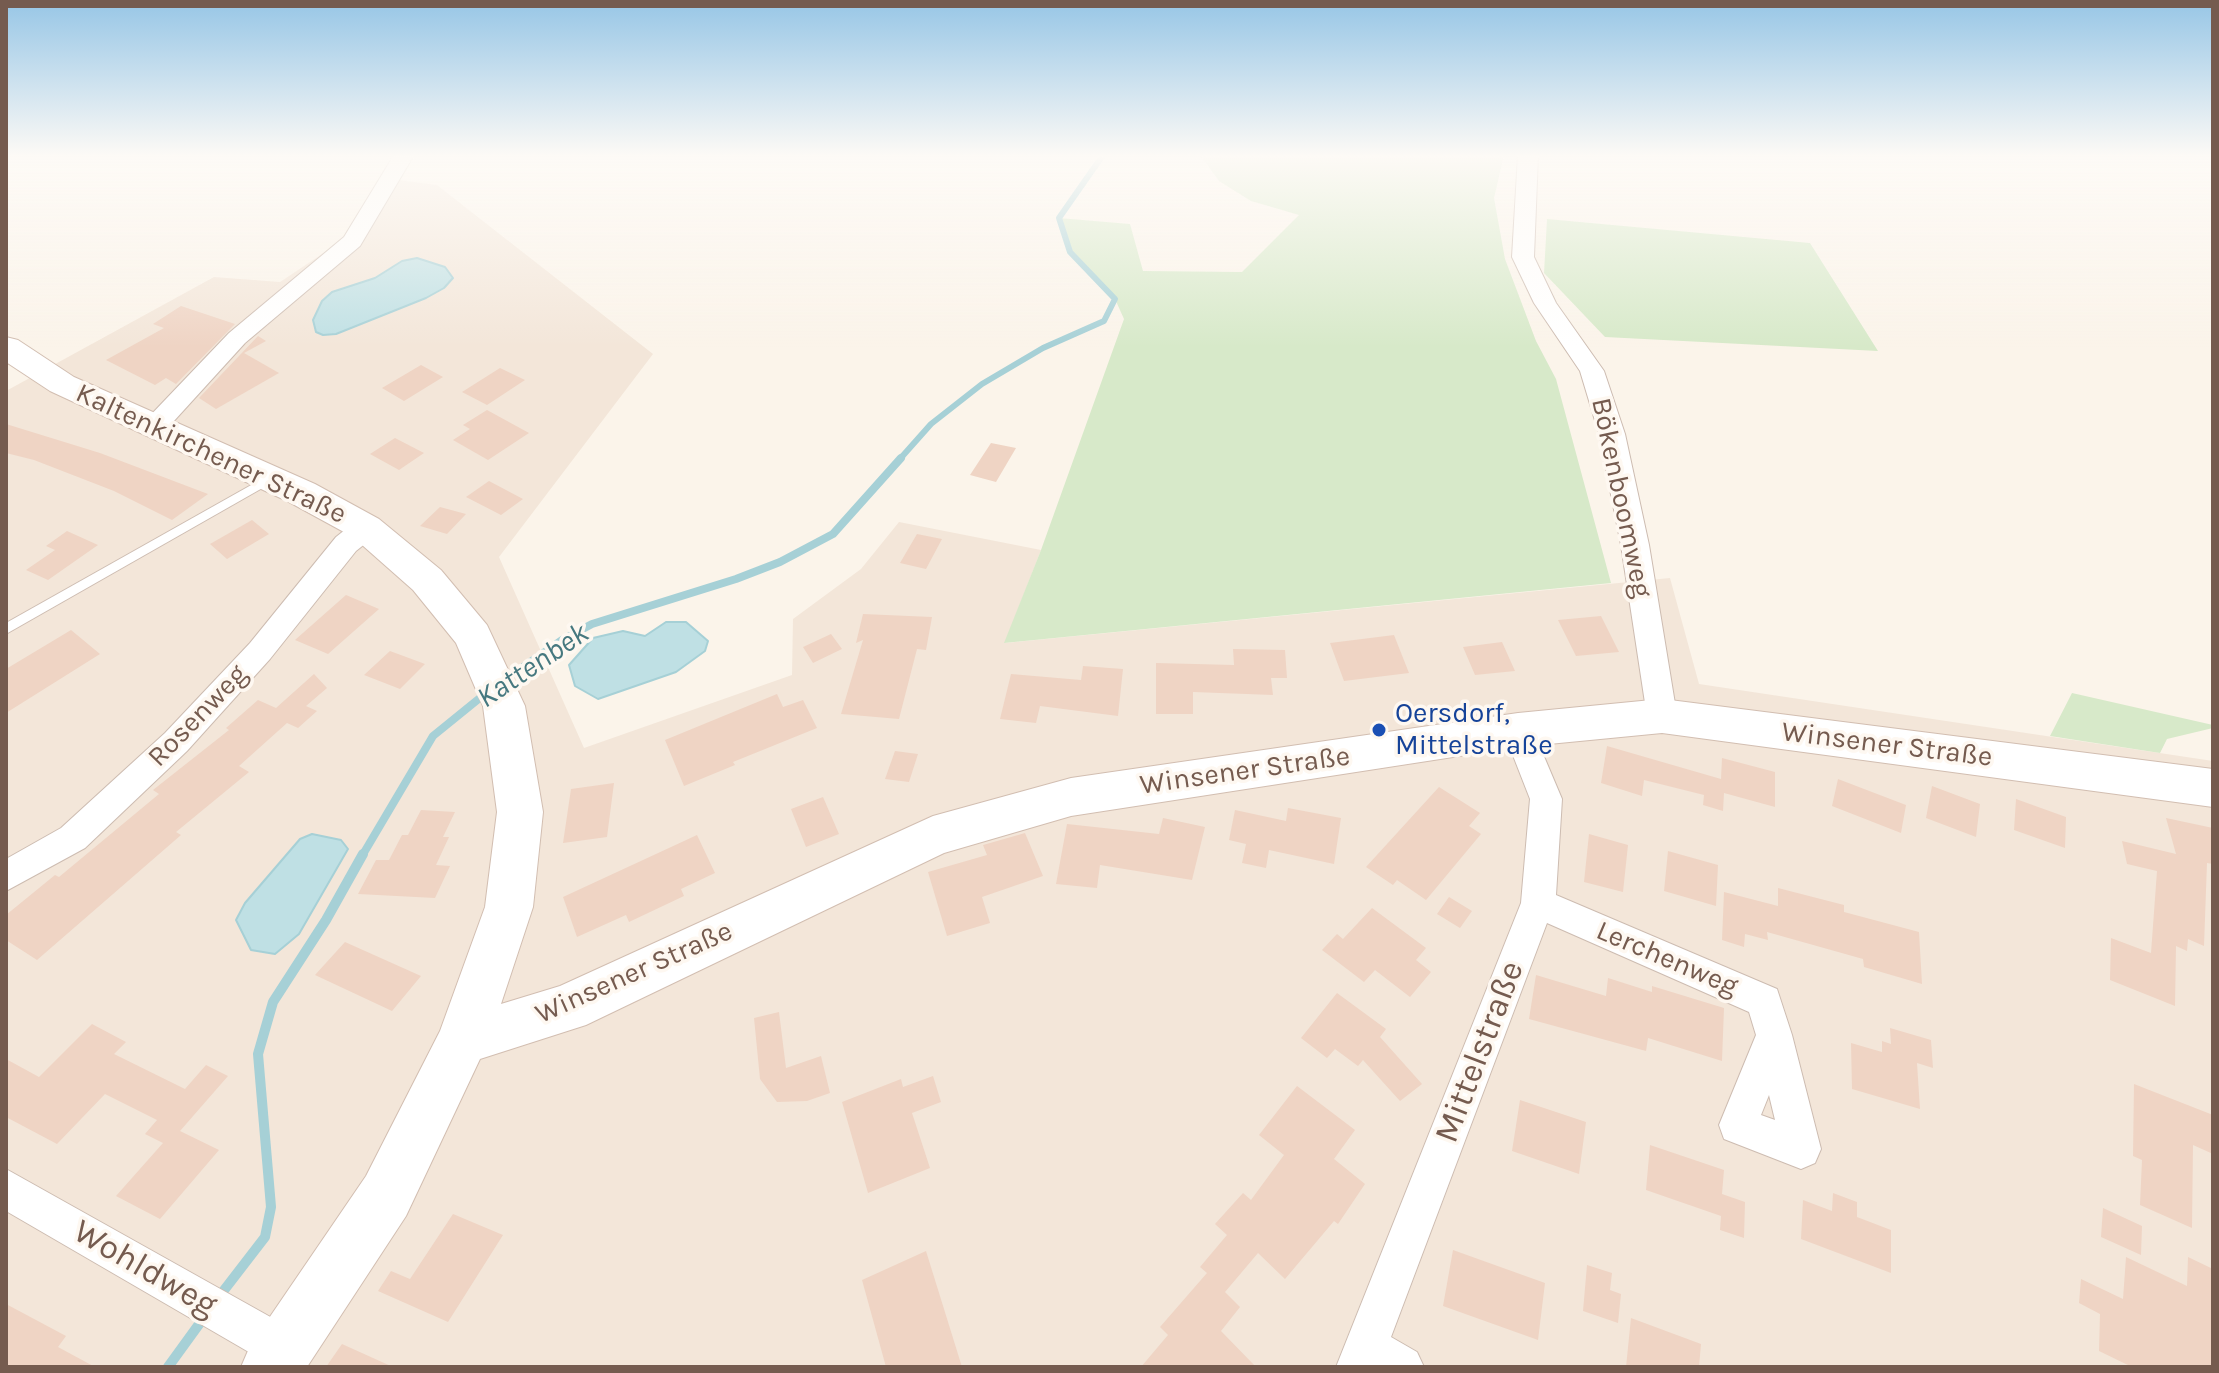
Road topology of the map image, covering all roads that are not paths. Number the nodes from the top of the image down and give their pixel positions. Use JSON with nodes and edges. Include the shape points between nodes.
{"nodes":[{"id":1,"x":365,"y":219,"type":"edge"},
{"id":2,"x":1525,"y":219,"type":"edge"},
{"id":3,"x":6,"y":347,"type":"edge"},
{"id":4,"x":154,"y":427,"type":"junction"},
{"id":5,"x":269,"y":479,"type":"junction"},
{"id":6,"x":366,"y":528,"type":"junction"},
{"id":7,"x":6,"y":629,"type":"edge"},
{"id":8,"x":1662,"y":716,"type":"junction"},
{"id":9,"x":1518,"y":730,"type":"junction"},
{"id":10,"x":2213,"y":788,"type":"edge"},
{"id":11,"x":6,"y":876,"type":"edge"},
{"id":12,"x":1538,"y":903,"type":"junction"},
{"id":13,"x":1774,"y":1035,"type":"dead end"},
{"id":14,"x":463,"y":1040,"type":"junction"},
{"id":15,"x":6,"y":1189,"type":"edge"},
{"id":16,"x":278,"y":1356,"type":"edge"},
{"id":17,"x":1375,"y":1360,"type":"edge"}],
"edges":[{"from":1,"to":4,"type":"street","via":[[352,241],[237,338]]},
{"from":2,"to":8,"type":"street","name":"Bökenboomweg","via":[[1523,257],[1545,303],[1592,371],[1612,434]]},
{"from":3,"to":4,"type":"street","name":"Kaltenkirchener Straße","via":[[62,384]]},
{"from":4,"to":5,"type":"street","name":"Kaltenkirchener Straße"},
{"from":5,"to":6,"type":"street","name":"Kaltenkirchener Straße"},
{"from":5,"to":7,"type":"lane"},
{"from":6,"to":11,"type":"street","name":"Rosenweg","via":[[346,544],[260,651],[176,742],[73,838]]},
{"from":6,"to":14,"type":"street","name":"Kaltenkirchener Straße","via":[[427,580],[473,636],[496,686],[520,812],[509,907]]},
{"from":8,"to":9,"type":"street","name":"Winsener Straße"},
{"from":8,"to":10,"type":"street","name":"Winsener Straße"},
{"from":9,"to":12,"type":"street","name":"Mittelstraße","via":[[1546,799]]},
{"from":9,"to":14,"type":"street","name":"Winsener Straße","via":[[1071,797],[933,836],[568,1008]]},
{"from":12,"to":13,"type":"street","name":"Lerchenweg","via":[[1764,1001]]},
{"from":12,"to":17,"type":"street","name":"Mittelstraße"},
{"from":14,"to":16,"type":"street","name":"Kaltenkirchener Straße","via":[[386,1196]]},
{"from":15,"to":16,"type":"street","name":"Wohldweg","via":[[211,1306]]}]}
